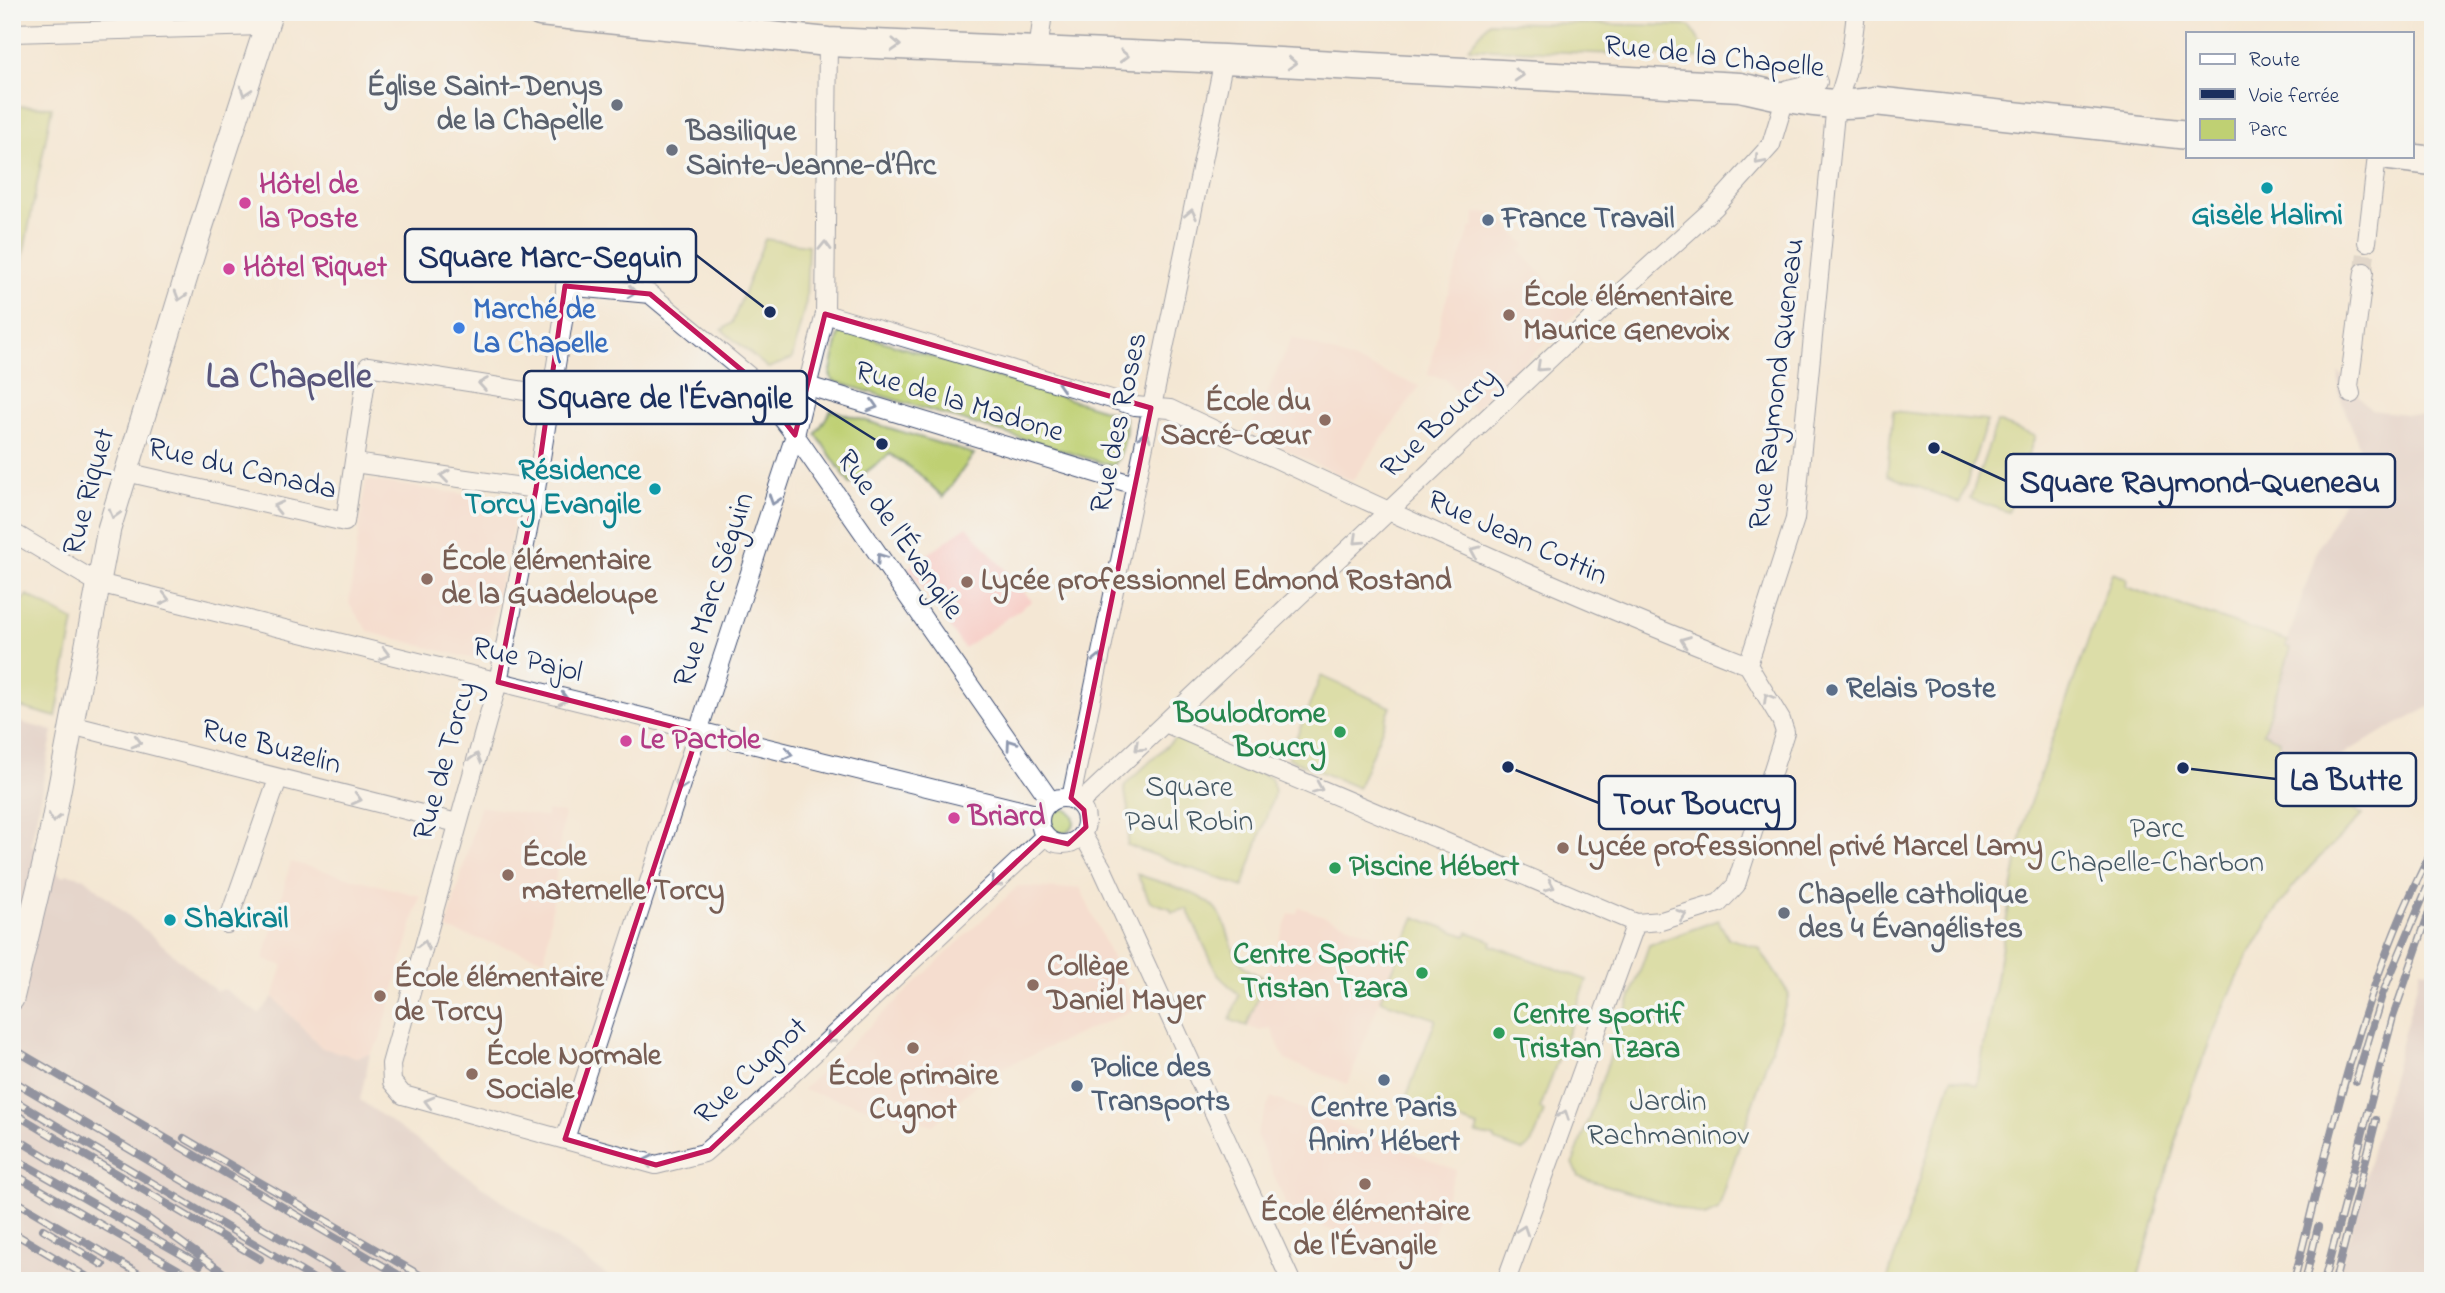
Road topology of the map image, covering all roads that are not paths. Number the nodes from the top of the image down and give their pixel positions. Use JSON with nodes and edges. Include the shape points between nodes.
{"nodes":[{"id":1,"x":540,"y":12,"type":"edge"},
{"id":2,"x":1043,"y":12,"type":"edge"},
{"id":3,"x":1856,"y":12,"type":"edge"},
{"id":4,"x":268,"y":19,"type":"edge"},
{"id":5,"x":12,"y":33,"type":"edge"},
{"id":6,"x":828,"y":42,"type":"junction"},
{"id":7,"x":1038,"y":53,"type":"junction"},
{"id":8,"x":1224,"y":59,"type":"junction"},
{"id":9,"x":1811,"y":92,"type":"junction"},
{"id":10,"x":2186,"y":135,"type":"edge"},
{"id":11,"x":2377,"y":158,"type":"edge"},
{"id":12,"x":2407,"y":158,"type":"edge"},
{"id":13,"x":2433,"y":161,"type":"edge"},
{"id":14,"x":2367,"y":242,"type":"tunnel mouth"},
{"id":15,"x":2364,"y":272,"type":"tunnel mouth"},
{"id":16,"x":565,"y":286,"type":"joint"},
{"id":17,"x":825,"y":314,"type":"junction"},
{"id":18,"x":808,"y":386,"type":"junction"},
{"id":19,"x":2351,"y":394,"type":"dead end"},
{"id":20,"x":550,"y":395,"type":"junction"},
{"id":21,"x":1151,"y":408,"type":"junction"},
{"id":22,"x":795,"y":435,"type":"junction"},
{"id":23,"x":354,"y":463,"type":"junction"},
{"id":24,"x":126,"y":472,"type":"junction"},
{"id":25,"x":1135,"y":485,"type":"junction"},
{"id":26,"x":537,"y":489,"type":"junction"},
{"id":27,"x":1387,"y":512,"type":"junction"},
{"id":28,"x":12,"y":532,"type":"edge"},
{"id":29,"x":99,"y":583,"type":"junction"},
{"id":30,"x":1748,"y":665,"type":"junction"},
{"id":31,"x":498,"y":682,"type":"junction"},
{"id":32,"x":1165,"y":723,"type":"junction"},
{"id":33,"x":71,"y":725,"type":"junction"},
{"id":34,"x":698,"y":733,"type":"junction"},
{"id":35,"x":278,"y":779,"type":"junction"},
{"id":36,"x":1051,"y":800,"type":"junction"},
{"id":37,"x":1075,"y":801,"type":"junction"},
{"id":38,"x":1040,"y":815,"type":"junction"},
{"id":39,"x":457,"y":823,"type":"junction"},
{"id":40,"x":1082,"y":834,"type":"junction"},
{"id":41,"x":1045,"y":836,"type":"junction"},
{"id":42,"x":1636,"y":923,"type":"junction"},
{"id":43,"x":227,"y":924,"type":"dead end"},
{"id":44,"x":12,"y":999,"type":"edge"},
{"id":45,"x":392,"y":1082,"type":"joint"},
{"id":46,"x":565,"y":1139,"type":"junction"},
{"id":47,"x":1291,"y":1281,"type":"edge"},
{"id":48,"x":1506,"y":1281,"type":"edge"}],
"edges":[{"from":1,"to":6,"type":"main road","name":"Rue de la Chapelle"},
{"from":2,"to":7,"type":"street"},
{"from":3,"to":9,"type":"street","via":[[1851,58]]},
{"from":4,"to":5,"type":"street"},
{"from":4,"to":24,"type":"street","name":"Rue Riquet","one_way":true},
{"from":6,"to":7,"type":"main road","name":"Rue de la Chapelle","one_way":true},
{"from":17,"to":6,"type":"street","name":"Rue Marc Séguin","one_way":true},
{"from":7,"to":8,"type":"main road","name":"Rue de la Chapelle","one_way":true},
{"from":8,"to":9,"type":"main road","name":"Rue de la Chapelle","one_way":true},
{"from":21,"to":8,"type":"street","name":"Rue des Roses","one_way":true},
{"from":9,"to":10,"type":"main road","name":"Rue de la Chapelle","via":[[1855,105],[1875,101]]},
{"from":9,"to":27,"type":"street","name":"Rue Boucry","one_way":true,"via":[[1772,145],[1715,207]]},
{"from":9,"to":30,"type":"street","name":"Rue Raymond Queneau","via":[[1795,519]]},
{"from":11,"to":14,"type":"street"},
{"from":12,"to":13,"type":"main road"},
{"from":15,"to":19,"type":"street"},
{"from":16,"to":20,"type":"street","name":"Rue de Torcy"},
{"from":16,"to":22,"type":"street","name":"Rue de l'Évangile","one_way":true,"via":[[650,294],[750,377]]},
{"from":17,"to":18,"type":"street","name":"Rue Marc Séguin"},
{"from":21,"to":17,"type":"street","name":"Rue de la Madone","one_way":true},
{"from":18,"to":22,"type":"street","name":"Rue Marc Séguin"},
{"from":18,"to":25,"type":"street","name":"Rue de la Madone","one_way":true},
{"from":20,"to":23,"type":"street","one_way":true,"via":[[368,366]]},
{"from":20,"to":26,"type":"street","name":"Rue de Torcy"},
{"from":25,"to":21,"type":"street","name":"Rue des Roses","one_way":true},
{"from":21,"to":27,"type":"street","name":"Rue Jean Cottin","via":[[1170,409]]},
{"from":22,"to":34,"type":"street","name":"Rue Marc Séguin","one_way":true},
{"from":36,"to":22,"type":"street","name":"Rue de l'Évangile","one_way":true},
{"from":23,"to":24,"type":"street","name":"Rue du Canada","one_way":true,"via":[[345,523]]},
{"from":26,"to":23,"type":"street","one_way":true},
{"from":24,"to":29,"type":"street","name":"Rue Riquet","one_way":true},
{"from":37,"to":25,"type":"street","name":"Rue des Roses","one_way":true},
{"from":26,"to":31,"type":"street","name":"Rue de Torcy"},
{"from":30,"to":27,"type":"street","name":"Rue Jean Cottin","one_way":true,"via":[[1625,617]]},
{"from":27,"to":32,"type":"street","name":"Rue Boucry","one_way":true},
{"from":28,"to":29,"type":"street","name":"Rue Pajol"},
{"from":29,"to":31,"type":"street","name":"Rue Pajol","one_way":true},
{"from":29,"to":33,"type":"street","name":"Rue Riquet"},
{"from":42,"to":30,"type":"street","one_way":true,"via":[[1661,921],[1719,903],[1736,885],[1785,732]]},
{"from":31,"to":34,"type":"street","name":"Rue Pajol","one_way":true},
{"from":39,"to":31,"type":"street","name":"Rue de Torcy","one_way":true},
{"from":32,"to":37,"type":"street","name":"Rue Boucry","one_way":true},
{"from":32,"to":42,"type":"street","one_way":true},
{"from":33,"to":35,"type":"street","name":"Rue Buzelin","one_way":true},
{"from":33,"to":44,"type":"street","name":"Rue Riquet","one_way":true},
{"from":34,"to":38,"type":"street","name":"Rue Pajol","one_way":true},
{"from":34,"to":46,"type":"street","name":"Rue Marc Séguin","one_way":true},
{"from":35,"to":39,"type":"street","name":"Rue Buzelin","one_way":true},
{"from":35,"to":43,"type":"street"},
{"from":36,"to":37,"type":"street"},
{"from":36,"to":38,"type":"street"},
{"from":37,"to":40,"type":"street","via":[[1087,818]]},
{"from":38,"to":41,"type":"street"},
{"from":45,"to":39,"type":"street","name":"Rue de Torcy","one_way":true,"via":[[391,1064]]},
{"from":40,"to":41,"type":"street","via":[[1060,844]]},
{"from":40,"to":47,"type":"street","via":[[1102,868]]},
{"from":41,"to":46,"type":"street","name":"Rue Cugnot","one_way":true,"via":[[710,1150],[656,1164]]},
{"from":48,"to":42,"type":"street","one_way":true},
{"from":46,"to":45,"type":"street","name":"Rue Cugnot","one_way":true,"via":[[403,1095]]}]}
